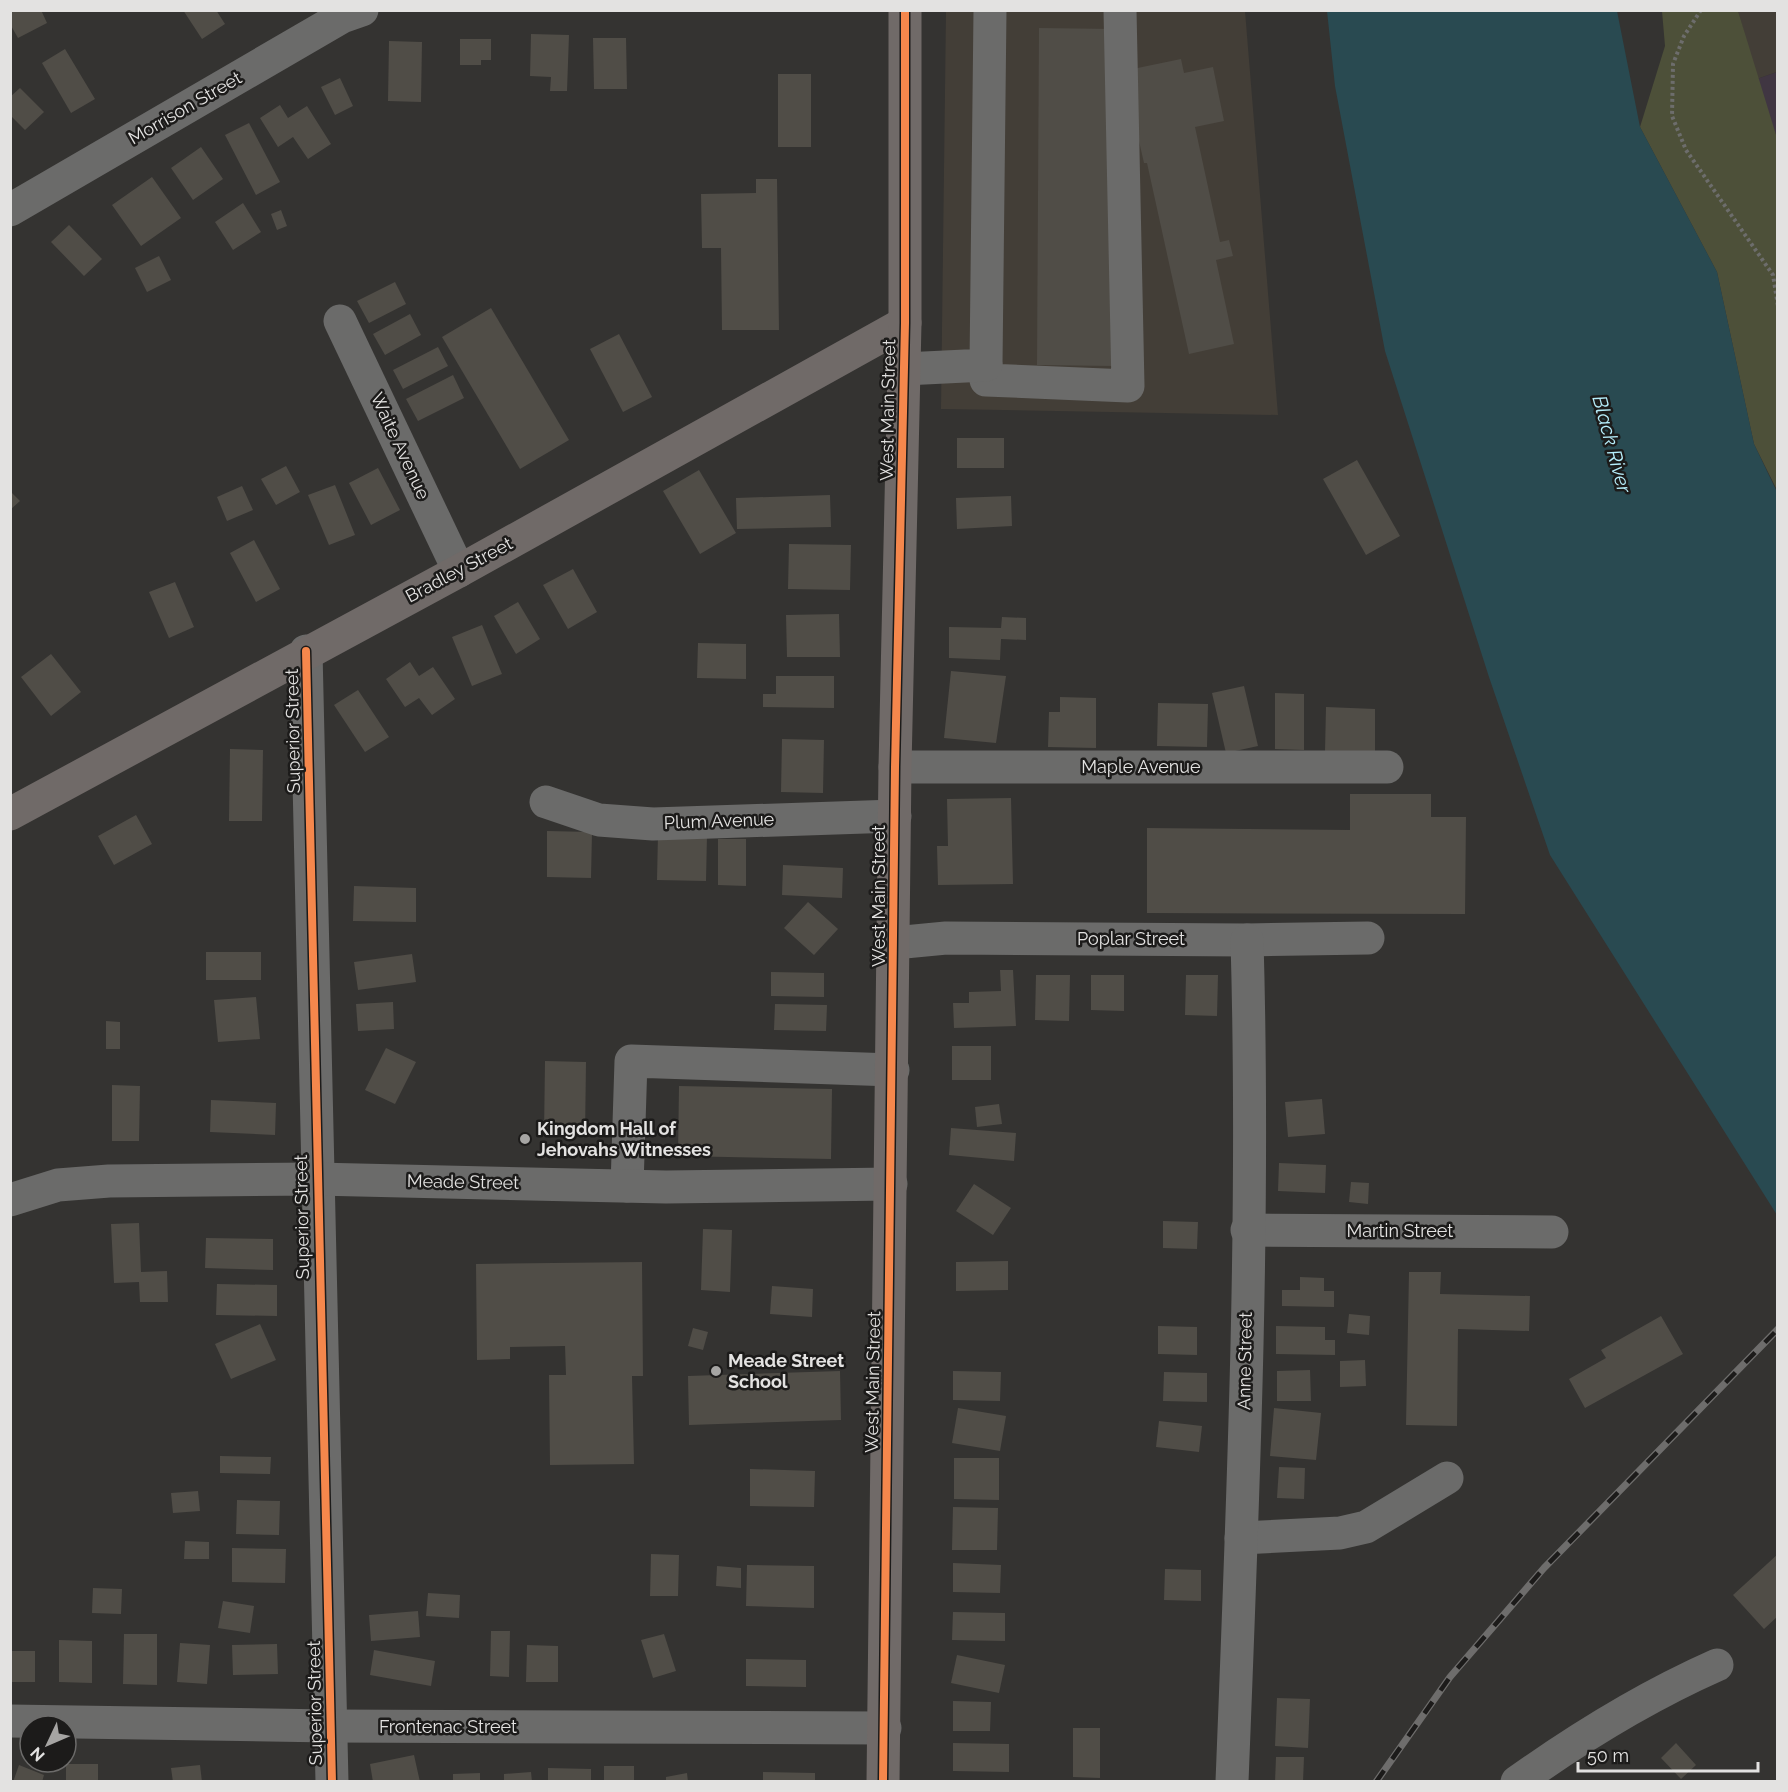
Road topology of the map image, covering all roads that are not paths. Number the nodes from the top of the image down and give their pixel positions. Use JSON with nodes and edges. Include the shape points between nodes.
{"nodes":[{"id":1,"x":362,"y":10,"type":"edge"},
{"id":2,"x":905,"y":10,"type":"edge"},
{"id":3,"x":990,"y":10,"type":"edge"},
{"id":4,"x":1120,"y":10,"type":"edge"},
{"id":5,"x":10,"y":210,"type":"edge"},
{"id":6,"x":340,"y":321,"type":"dead end"},
{"id":7,"x":905,"y":323,"type":"junction"},
{"id":8,"x":986,"y":365,"type":"junction"},
{"id":9,"x":904,"y":369,"type":"junction"},
{"id":10,"x":459,"y":571,"type":"junction"},
{"id":11,"x":306,"y":651,"type":"junction"},
{"id":12,"x":895,"y":767,"type":"junction"},
{"id":13,"x":1388,"y":767,"type":"dead end"},
{"id":14,"x":546,"y":802,"type":"dead end"},
{"id":15,"x":11,"y":812,"type":"edge"},
{"id":16,"x":895,"y":816,"type":"junction"},
{"id":17,"x":1368,"y":938,"type":"dead end"},
{"id":18,"x":1247,"y":940,"type":"junction"},
{"id":19,"x":894,"y":943,"type":"junction"},
{"id":20,"x":893,"y":1070,"type":"junction"},
{"id":21,"x":316,"y":1179,"type":"junction"},
{"id":22,"x":891,"y":1184,"type":"junction"},
{"id":23,"x":627,"y":1186,"type":"junction"},
{"id":24,"x":23,"y":1196,"type":"edge"},
{"id":25,"x":1247,"y":1230,"type":"junction"},
{"id":26,"x":1552,"y":1232,"type":"dead end"},
{"id":27,"x":1447,"y":1478,"type":"dead end"},
{"id":28,"x":1241,"y":1538,"type":"junction"},
{"id":29,"x":1717,"y":1665,"type":"dead end"},
{"id":30,"x":10,"y":1721,"type":"edge"},
{"id":31,"x":330,"y":1726,"type":"junction"},
{"id":32,"x":885,"y":1728,"type":"junction"},
{"id":33,"x":332,"y":1782,"type":"edge"},
{"id":34,"x":883,"y":1782,"type":"edge"},
{"id":35,"x":1232,"y":1782,"type":"edge"},
{"id":36,"x":1517,"y":1782,"type":"edge"}],
"edges":[{"from":1,"to":5,"type":"street","name":"Morrison Street","via":[[342,17]]},
{"from":2,"to":7,"type":"main road","name":"West Main Street"},
{"from":3,"to":8,"type":"street"},
{"from":4,"to":8,"type":"street","via":[[1128,386],[986,380]]},
{"from":6,"to":10,"type":"street","name":"Waite Avenue"},
{"from":7,"to":9,"type":"main road","name":"West Main Street"},
{"from":7,"to":10,"type":"main road","name":"Bradley Street"},
{"from":8,"to":9,"type":"street"},
{"from":9,"to":12,"type":"main road","name":"West Main Street"},
{"from":10,"to":11,"type":"main road","name":"Bradley Street"},
{"from":11,"to":15,"type":"main road","name":"Bradley Street"},
{"from":11,"to":21,"type":"street","name":"Superior Street"},
{"from":12,"to":13,"type":"street","name":"Maple Avenue"},
{"from":12,"to":16,"type":"main road","name":"West Main Street"},
{"from":14,"to":16,"type":"street","name":"Plum Avenue","via":[[599,820],[653,824]]},
{"from":16,"to":19,"type":"main road","name":"West Main Street"},
{"from":17,"to":18,"type":"street","name":"Poplar Street"},
{"from":18,"to":19,"type":"street","name":"Poplar Street","via":[[946,938]]},
{"from":18,"to":25,"type":"street","name":"Anne Street"},
{"from":19,"to":20,"type":"main road","name":"West Main Street"},
{"from":20,"to":22,"type":"main road","name":"West Main Street"},
{"from":20,"to":23,"type":"street","via":[[631,1061]]},
{"from":21,"to":23,"type":"street","name":"Meade Street"},
{"from":21,"to":24,"type":"street","name":"Meade Street","via":[[109,1181],[58,1185]]},
{"from":21,"to":31,"type":"street","name":"Superior Street"},
{"from":22,"to":23,"type":"street","name":"Meade Street"},
{"from":22,"to":32,"type":"main road","name":"West Main Street"},
{"from":25,"to":26,"type":"street","name":"Martin Street"},
{"from":25,"to":28,"type":"street","name":"Anne Street"},
{"from":27,"to":28,"type":"street","via":[[1366,1527],[1340,1533]]},
{"from":28,"to":35,"type":"street","name":"Anne Street"},
{"from":29,"to":36,"type":"street","via":[[1670,1686]]},
{"from":30,"to":31,"type":"street","name":"Frontenac Street"},
{"from":31,"to":32,"type":"street","name":"Frontenac Street"},
{"from":31,"to":33,"type":"street","name":"Superior Street"},
{"from":32,"to":34,"type":"main road","name":"West Main Street"}]}
